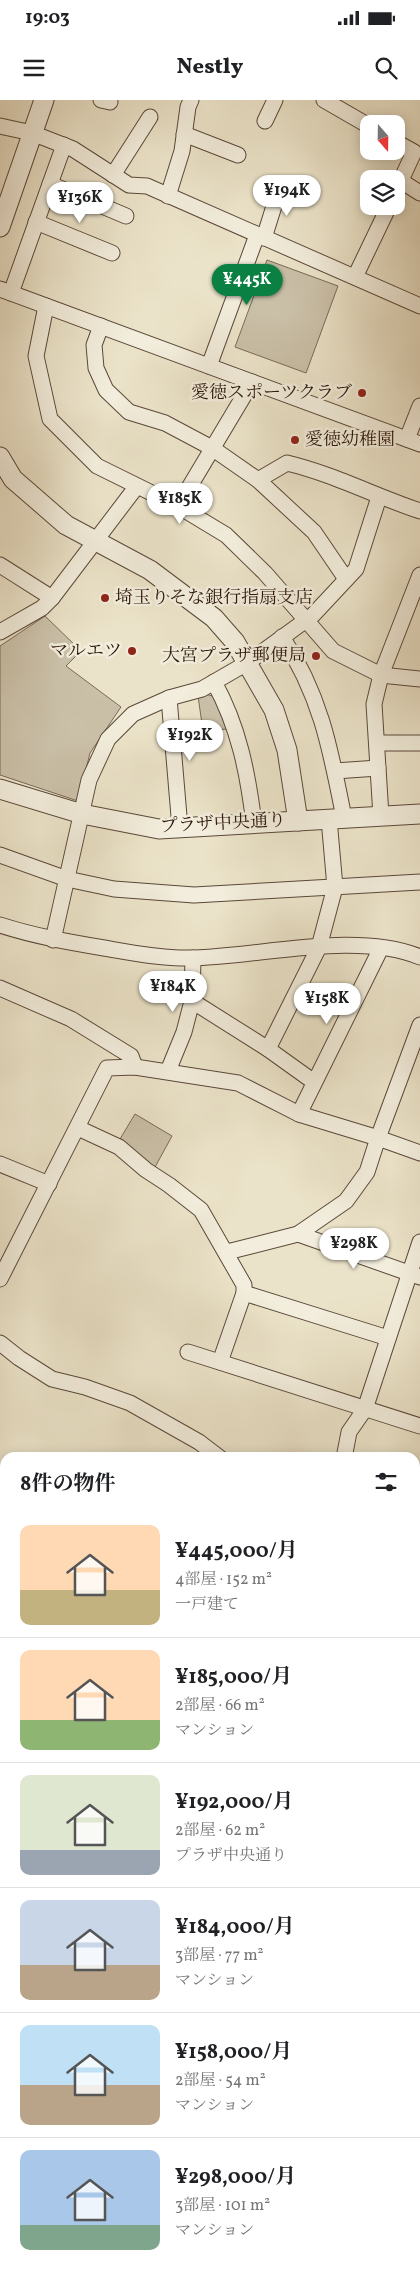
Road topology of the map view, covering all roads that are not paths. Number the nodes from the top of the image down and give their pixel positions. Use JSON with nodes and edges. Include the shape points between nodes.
{"nodes":[{"id":1,"x":44,"y":100,"type":"edge"},
{"id":2,"x":191,"y":100,"type":"edge"},
{"id":3,"x":275,"y":100,"type":"edge"},
{"id":4,"x":324,"y":100,"type":"edge"},
{"id":5,"x":150,"y":117,"type":"dead end"},
{"id":6,"x":265,"y":121,"type":"dead end"},
{"id":7,"x":360,"y":121,"type":"edge"},
{"id":8,"x":0,"y":126,"type":"edge"},
{"id":9,"x":32,"y":132,"type":"junction"},
{"id":10,"x":184,"y":134,"type":"junction"},
{"id":11,"x":64,"y":145,"type":"junction"},
{"id":12,"x":405,"y":147,"type":"edge"},
{"id":13,"x":417,"y":154,"type":"edge"},
{"id":14,"x":238,"y":155,"type":"dead end"},
{"id":15,"x":113,"y":175,"type":"junction"},
{"id":16,"x":405,"y":175,"type":"edge"},
{"id":17,"x":50,"y":184,"type":"junction"},
{"id":18,"x":280,"y":187,"type":"dead end"},
{"id":19,"x":405,"y":188,"type":"edge"},
{"id":20,"x":420,"y":193,"type":"edge"},
{"id":21,"x":168,"y":196,"type":"junction"},
{"id":22,"x":385,"y":215,"type":"edge"},
{"id":23,"x":126,"y":216,"type":"dead end"},
{"id":24,"x":36,"y":222,"type":"junction"},
{"id":25,"x":0,"y":227,"type":"edge"},
{"id":26,"x":261,"y":236,"type":"junction"},
{"id":27,"x":112,"y":253,"type":"dead end"},
{"id":28,"x":355,"y":277,"type":"junction"},
{"id":29,"x":5,"y":291,"type":"edge"},
{"id":30,"x":46,"y":306,"type":"junction"},
{"id":31,"x":420,"y":306,"type":"edge"},
{"id":32,"x":101,"y":326,"type":"junction"},
{"id":33,"x":209,"y":366,"type":"junction"},
{"id":34,"x":252,"y":382,"type":"junction"},
{"id":35,"x":420,"y":406,"type":"edge"},
{"id":36,"x":414,"y":441,"type":"edge"},
{"id":37,"x":212,"y":448,"type":"junction"},
{"id":38,"x":0,"y":457,"type":"edge"},
{"id":39,"x":258,"y":480,"type":"junction"},
{"id":40,"x":137,"y":486,"type":"junction"},
{"id":41,"x":379,"y":497,"type":"junction"},
{"id":42,"x":178,"y":506,"type":"junction"},
{"id":43,"x":420,"y":511,"type":"edge"},
{"id":44,"x":96,"y":541,"type":"junction"},
{"id":45,"x":0,"y":565,"type":"edge"},
{"id":46,"x":420,"y":575,"type":"edge"},
{"id":47,"x":346,"y":579,"type":"junction"},
{"id":48,"x":52,"y":598,"type":"junction"},
{"id":49,"x":414,"y":608,"type":"edge"},
{"id":50,"x":305,"y":621,"type":"junction"},
{"id":51,"x":0,"y":632,"type":"edge"},
{"id":52,"x":282,"y":637,"type":"junction"},
{"id":53,"x":247,"y":663,"type":"junction"},
{"id":54,"x":381,"y":675,"type":"junction"},
{"id":55,"x":420,"y":679,"type":"edge"},
{"id":56,"x":214,"y":682,"type":"junction"},
{"id":57,"x":169,"y":698,"type":"junction"},
{"id":58,"x":420,"y":742,"type":"edge"},
{"id":59,"x":377,"y":743,"type":"junction"},
{"id":60,"x":378,"y":768,"type":"junction"},
{"id":61,"x":335,"y":771,"type":"junction"},
{"id":62,"x":0,"y":789,"type":"edge"},
{"id":63,"x":82,"y":814,"type":"junction"},
{"id":64,"x":420,"y":814,"type":"edge"},
{"id":65,"x":381,"y":816,"type":"junction"},
{"id":66,"x":337,"y":819,"type":"junction"},
{"id":67,"x":298,"y":821,"type":"junction"},
{"id":68,"x":254,"y":824,"type":"junction"},
{"id":69,"x":180,"y":828,"type":"junction"},
{"id":70,"x":0,"y":855,"type":"edge"},
{"id":71,"x":67,"y":878,"type":"junction"},
{"id":72,"x":420,"y":882,"type":"edge"},
{"id":73,"x":335,"y":887,"type":"junction"},
{"id":74,"x":0,"y":925,"type":"edge"},
{"id":75,"x":53,"y":940,"type":"junction"},
{"id":76,"x":319,"y":947,"type":"junction"},
{"id":77,"x":381,"y":948,"type":"junction"},
{"id":78,"x":420,"y":957,"type":"edge"},
{"id":79,"x":193,"y":958,"type":"junction"},
{"id":80,"x":0,"y":988,"type":"edge"},
{"id":81,"x":192,"y":1001,"type":"junction"},
{"id":82,"x":420,"y":1026,"type":"edge"},
{"id":83,"x":268,"y":1049,"type":"junction"},
{"id":84,"x":135,"y":1067,"type":"junction"},
{"id":85,"x":168,"y":1070,"type":"junction"},
{"id":86,"x":314,"y":1082,"type":"junction"},
{"id":87,"x":299,"y":1114,"type":"junction"},
{"id":88,"x":78,"y":1128,"type":"junction"},
{"id":89,"x":378,"y":1138,"type":"junction"},
{"id":90,"x":420,"y":1153,"type":"edge"},
{"id":91,"x":0,"y":1164,"type":"edge"},
{"id":92,"x":49,"y":1184,"type":"junction"},
{"id":93,"x":298,"y":1234,"type":"junction"},
{"id":94,"x":420,"y":1242,"type":"edge"},
{"id":95,"x":227,"y":1252,"type":"junction"},
{"id":96,"x":415,"y":1275,"type":"edge"},
{"id":97,"x":0,"y":1280,"type":"edge"},
{"id":98,"x":244,"y":1293,"type":"junction"},
{"id":99,"x":388,"y":1338,"type":"junction"},
{"id":100,"x":0,"y":1343,"type":"edge"},
{"id":101,"x":188,"y":1352,"type":"dead end"},
{"id":102,"x":220,"y":1362,"type":"junction"},
{"id":103,"x":365,"y":1409,"type":"junction"},
{"id":104,"x":420,"y":1426,"type":"edge"},
{"id":105,"x":212,"y":1452,"type":"edge"},
{"id":106,"x":345,"y":1452,"type":"edge"}],
"edges":[{"from":1,"to":9,"type":"street"},
{"from":2,"to":10,"type":"street"},
{"from":3,"to":6,"type":"street"},
{"from":4,"to":7,"type":"street"},
{"from":5,"to":15,"type":"street"},
{"from":8,"to":9,"type":"street"},
{"from":9,"to":11,"type":"street"},
{"from":9,"to":25,"type":"street"},
{"from":10,"to":14,"type":"street"},
{"from":10,"to":21,"type":"street"},
{"from":11,"to":15,"type":"street"},
{"from":11,"to":17,"type":"street"},
{"from":12,"to":13,"type":"street"},
{"from":13,"to":16,"type":"street"},
{"from":15,"to":21,"type":"street","via":[[129,185],[146,186]]},
{"from":17,"to":23,"type":"street"},
{"from":17,"to":24,"type":"street"},
{"from":18,"to":26,"type":"street"},
{"from":19,"to":20,"type":"street"},
{"from":21,"to":26,"type":"street"},
{"from":22,"to":28,"type":"street"},
{"from":24,"to":27,"type":"street"},
{"from":24,"to":29,"type":"street"},
{"from":26,"to":28,"type":"street"},
{"from":26,"to":33,"type":"street"},
{"from":28,"to":31,"type":"street"},
{"from":29,"to":30,"type":"street"},
{"from":30,"to":32,"type":"street"},
{"from":30,"to":40,"type":"street","via":[[36,356],[50,418],[97,466]]},
{"from":32,"to":33,"type":"street"},
{"from":32,"to":37,"type":"street","via":[[94,345],[96,368],[106,390],[129,412],[165,423]]},
{"from":33,"to":34,"type":"street"},
{"from":34,"to":36,"type":"street"},
{"from":34,"to":37,"type":"street"},
{"from":35,"to":36,"type":"street"},
{"from":37,"to":39,"type":"street"},
{"from":37,"to":42,"type":"street"},
{"from":38,"to":44,"type":"street","via":[[13,479],[66,525]]},
{"from":39,"to":41,"type":"street","via":[[287,463],[313,469]]},
{"from":39,"to":47,"type":"street","via":[[314,532]]},
{"from":40,"to":42,"type":"street"},
{"from":40,"to":44,"type":"street"},
{"from":41,"to":43,"type":"street"},
{"from":41,"to":47,"type":"street","via":[[356,569]]},
{"from":42,"to":50,"type":"street","via":[[226,535]]},
{"from":44,"to":48,"type":"street"},
{"from":44,"to":53,"type":"street","via":[[150,570],[214,618],[236,642]]},
{"from":45,"to":48,"type":"street"},
{"from":46,"to":49,"type":"street"},
{"from":47,"to":50,"type":"street"},
{"from":48,"to":51,"type":"street","via":[[42,608]]},
{"from":49,"to":54,"type":"street"},
{"from":50,"to":52,"type":"street"},
{"from":50,"to":54,"type":"street","via":[[333,651]]},
{"from":52,"to":53,"type":"street"},
{"from":52,"to":61,"type":"street","via":[[319,708]]},
{"from":53,"to":56,"type":"street"},
{"from":53,"to":67,"type":"street","via":[[274,710],[287,750]]},
{"from":54,"to":55,"type":"street"},
{"from":54,"to":59,"type":"street","via":[[374,704]]},
{"from":56,"to":57,"type":"street","via":[[202,689]]},
{"from":56,"to":68,"type":"street","via":[[238,735],[248,776]]},
{"from":57,"to":63,"type":"street","via":[[133,714],[108,739],[89,780]]},
{"from":57,"to":69,"type":"street"},
{"from":58,"to":59,"type":"street"},
{"from":59,"to":60,"type":"street"},
{"from":60,"to":61,"type":"street"},
{"from":60,"to":65,"type":"street"},
{"from":61,"to":66,"type":"street"},
{"from":62,"to":63,"type":"street","name":"プラザ中央通り"},
{"from":63,"to":69,"type":"street","name":"プラザ中央通り","via":[[159,829]]},
{"from":63,"to":71,"type":"street"},
{"from":64,"to":65,"type":"street","name":"プラザ中央通り"},
{"from":65,"to":66,"type":"street","name":"プラザ中央通り"},
{"from":66,"to":67,"type":"street","name":"プラザ中央通り"},
{"from":66,"to":73,"type":"street"},
{"from":67,"to":68,"type":"street","name":"プラザ中央通り"},
{"from":68,"to":69,"type":"street","name":"プラザ中央通り"},
{"from":70,"to":71,"type":"street"},
{"from":71,"to":73,"type":"street","via":[[114,888],[194,895]]},
{"from":71,"to":75,"type":"street"},
{"from":72,"to":73,"type":"street"},
{"from":73,"to":76,"type":"street"},
{"from":74,"to":75,"type":"street"},
{"from":75,"to":79,"type":"street","via":[[147,956]]},
{"from":76,"to":77,"type":"street"},
{"from":76,"to":79,"type":"street"},
{"from":76,"to":83,"type":"street"},
{"from":77,"to":78,"type":"street"},
{"from":77,"to":86,"type":"street"},
{"from":79,"to":81,"type":"street"},
{"from":80,"to":84,"type":"street","via":[[71,1019],[131,1056]]},
{"from":81,"to":83,"type":"street"},
{"from":81,"to":85,"type":"street","via":[[184,1032]]},
{"from":82,"to":89,"type":"street"},
{"from":83,"to":86,"type":"street"},
{"from":84,"to":85,"type":"street"},
{"from":84,"to":88,"type":"street","via":[[107,1068]]},
{"from":85,"to":87,"type":"street","via":[[238,1083]]},
{"from":86,"to":87,"type":"street"},
{"from":87,"to":89,"type":"street"},
{"from":88,"to":92,"type":"street"},
{"from":88,"to":95,"type":"street","via":[[119,1147],[201,1210]]},
{"from":89,"to":90,"type":"street"},
{"from":89,"to":93,"type":"street","via":[[367,1172],[346,1201]]},
{"from":91,"to":92,"type":"street"},
{"from":92,"to":97,"type":"street"},
{"from":93,"to":95,"type":"street"},
{"from":93,"to":96,"type":"street"},
{"from":94,"to":96,"type":"street"},
{"from":95,"to":98,"type":"street","via":[[244,1285]]},
{"from":96,"to":99,"type":"street"},
{"from":98,"to":99,"type":"street"},
{"from":98,"to":102,"type":"street"},
{"from":99,"to":103,"type":"street"},
{"from":100,"to":105,"type":"street","via":[[52,1378],[130,1403]]},
{"from":101,"to":102,"type":"street"},
{"from":102,"to":103,"type":"street"},
{"from":103,"to":104,"type":"street"},
{"from":103,"to":106,"type":"street","via":[[349,1432]]}]}
